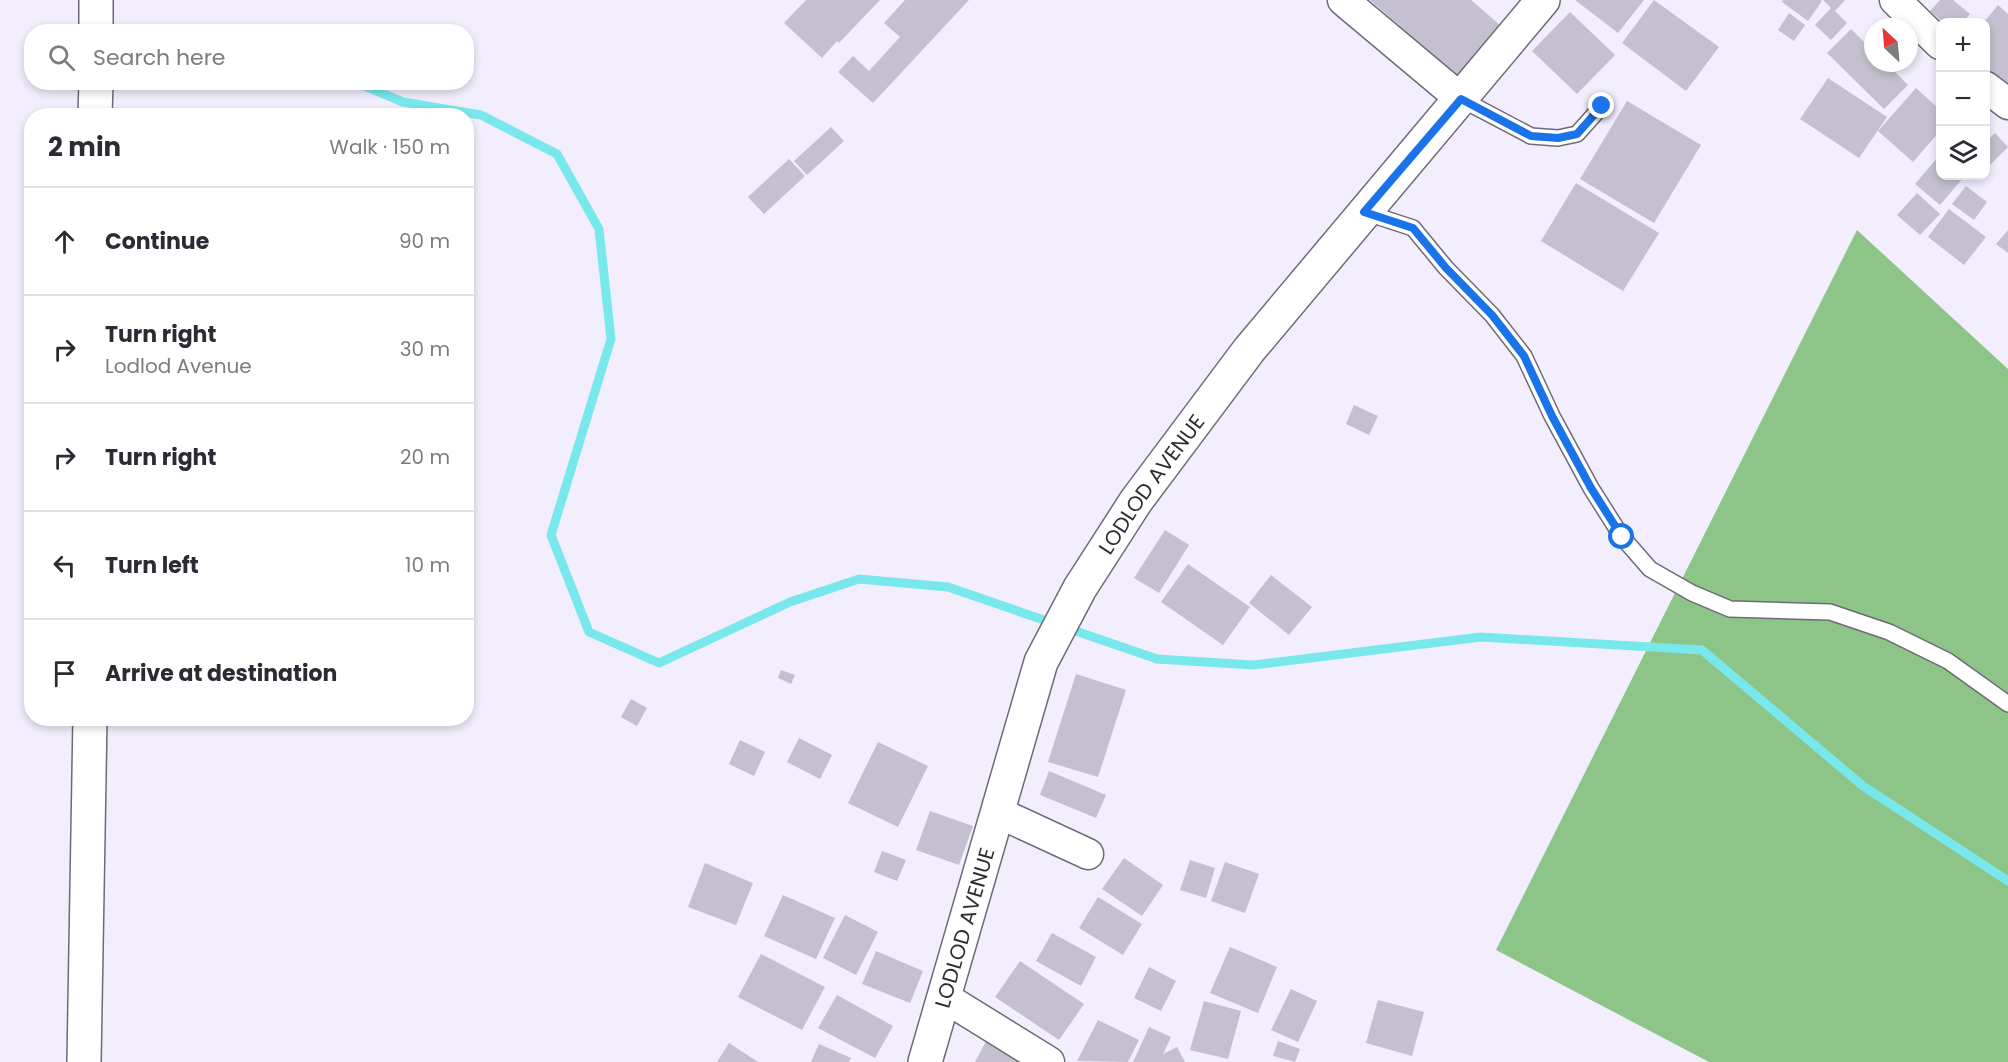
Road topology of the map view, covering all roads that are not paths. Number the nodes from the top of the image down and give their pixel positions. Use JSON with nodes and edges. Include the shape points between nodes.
{"nodes":[{"id":1,"x":96,"y":0,"type":"edge"},
{"id":2,"x":1343,"y":0,"type":"edge"},
{"id":3,"x":1543,"y":0,"type":"edge"},
{"id":4,"x":1895,"y":0,"type":"edge"},
{"id":5,"x":96,"y":24,"type":"edge"},
{"id":6,"x":1936,"y":39,"type":"edge"},
{"id":7,"x":96,"y":90,"type":"edge"},
{"id":8,"x":1990,"y":90,"type":"edge"},
{"id":9,"x":1461,"y":99,"type":"junction"},
{"id":10,"x":2008,"y":104,"type":"edge"},
{"id":11,"x":1602,"y":106,"type":"dead end"},
{"id":12,"x":95,"y":108,"type":"edge"},
{"id":13,"x":1364,"y":212,"type":"junction"},
{"id":14,"x":2008,"y":704,"type":"edge"},
{"id":15,"x":90,"y":726,"type":"edge"},
{"id":16,"x":997,"y":812,"type":"junction"},
{"id":17,"x":1088,"y":854,"type":"dead end"},
{"id":18,"x":944,"y":997,"type":"junction"},
{"id":19,"x":84,"y":1062,"type":"edge"},
{"id":20,"x":925,"y":1062,"type":"edge"},
{"id":21,"x":1049,"y":1062,"type":"edge"}],
"edges":[{"from":1,"to":5,"type":"main road"},
{"from":2,"to":9,"type":"street"},
{"from":3,"to":9,"type":"main road","name":"LODLOD AVENUE"},
{"from":4,"to":6,"type":"street"},
{"from":7,"to":12,"type":"main road"},
{"from":8,"to":10,"type":"street"},
{"from":9,"to":11,"type":"lane","via":[[1531,136],[1558,138],[1577,134]]},
{"from":9,"to":13,"type":"main road","name":"LODLOD AVENUE"},
{"from":13,"to":14,"type":"lane","via":[[1413,228],[1492,315],[1524,356],[1597,498],[1622,537],[1650,569],[1730,609],[1830,612],[1889,632],[1948,661]]},
{"from":13,"to":16,"type":"main road","name":"LODLOD AVENUE","via":[[1249,350],[1136,501],[1080,588],[1041,662]]},
{"from":15,"to":19,"type":"main road"},
{"from":16,"to":17,"type":"street"},
{"from":16,"to":18,"type":"main road","name":"LODLOD AVENUE"},
{"from":18,"to":20,"type":"main road","name":"LODLOD AVENUE"},
{"from":18,"to":21,"type":"street"}]}
